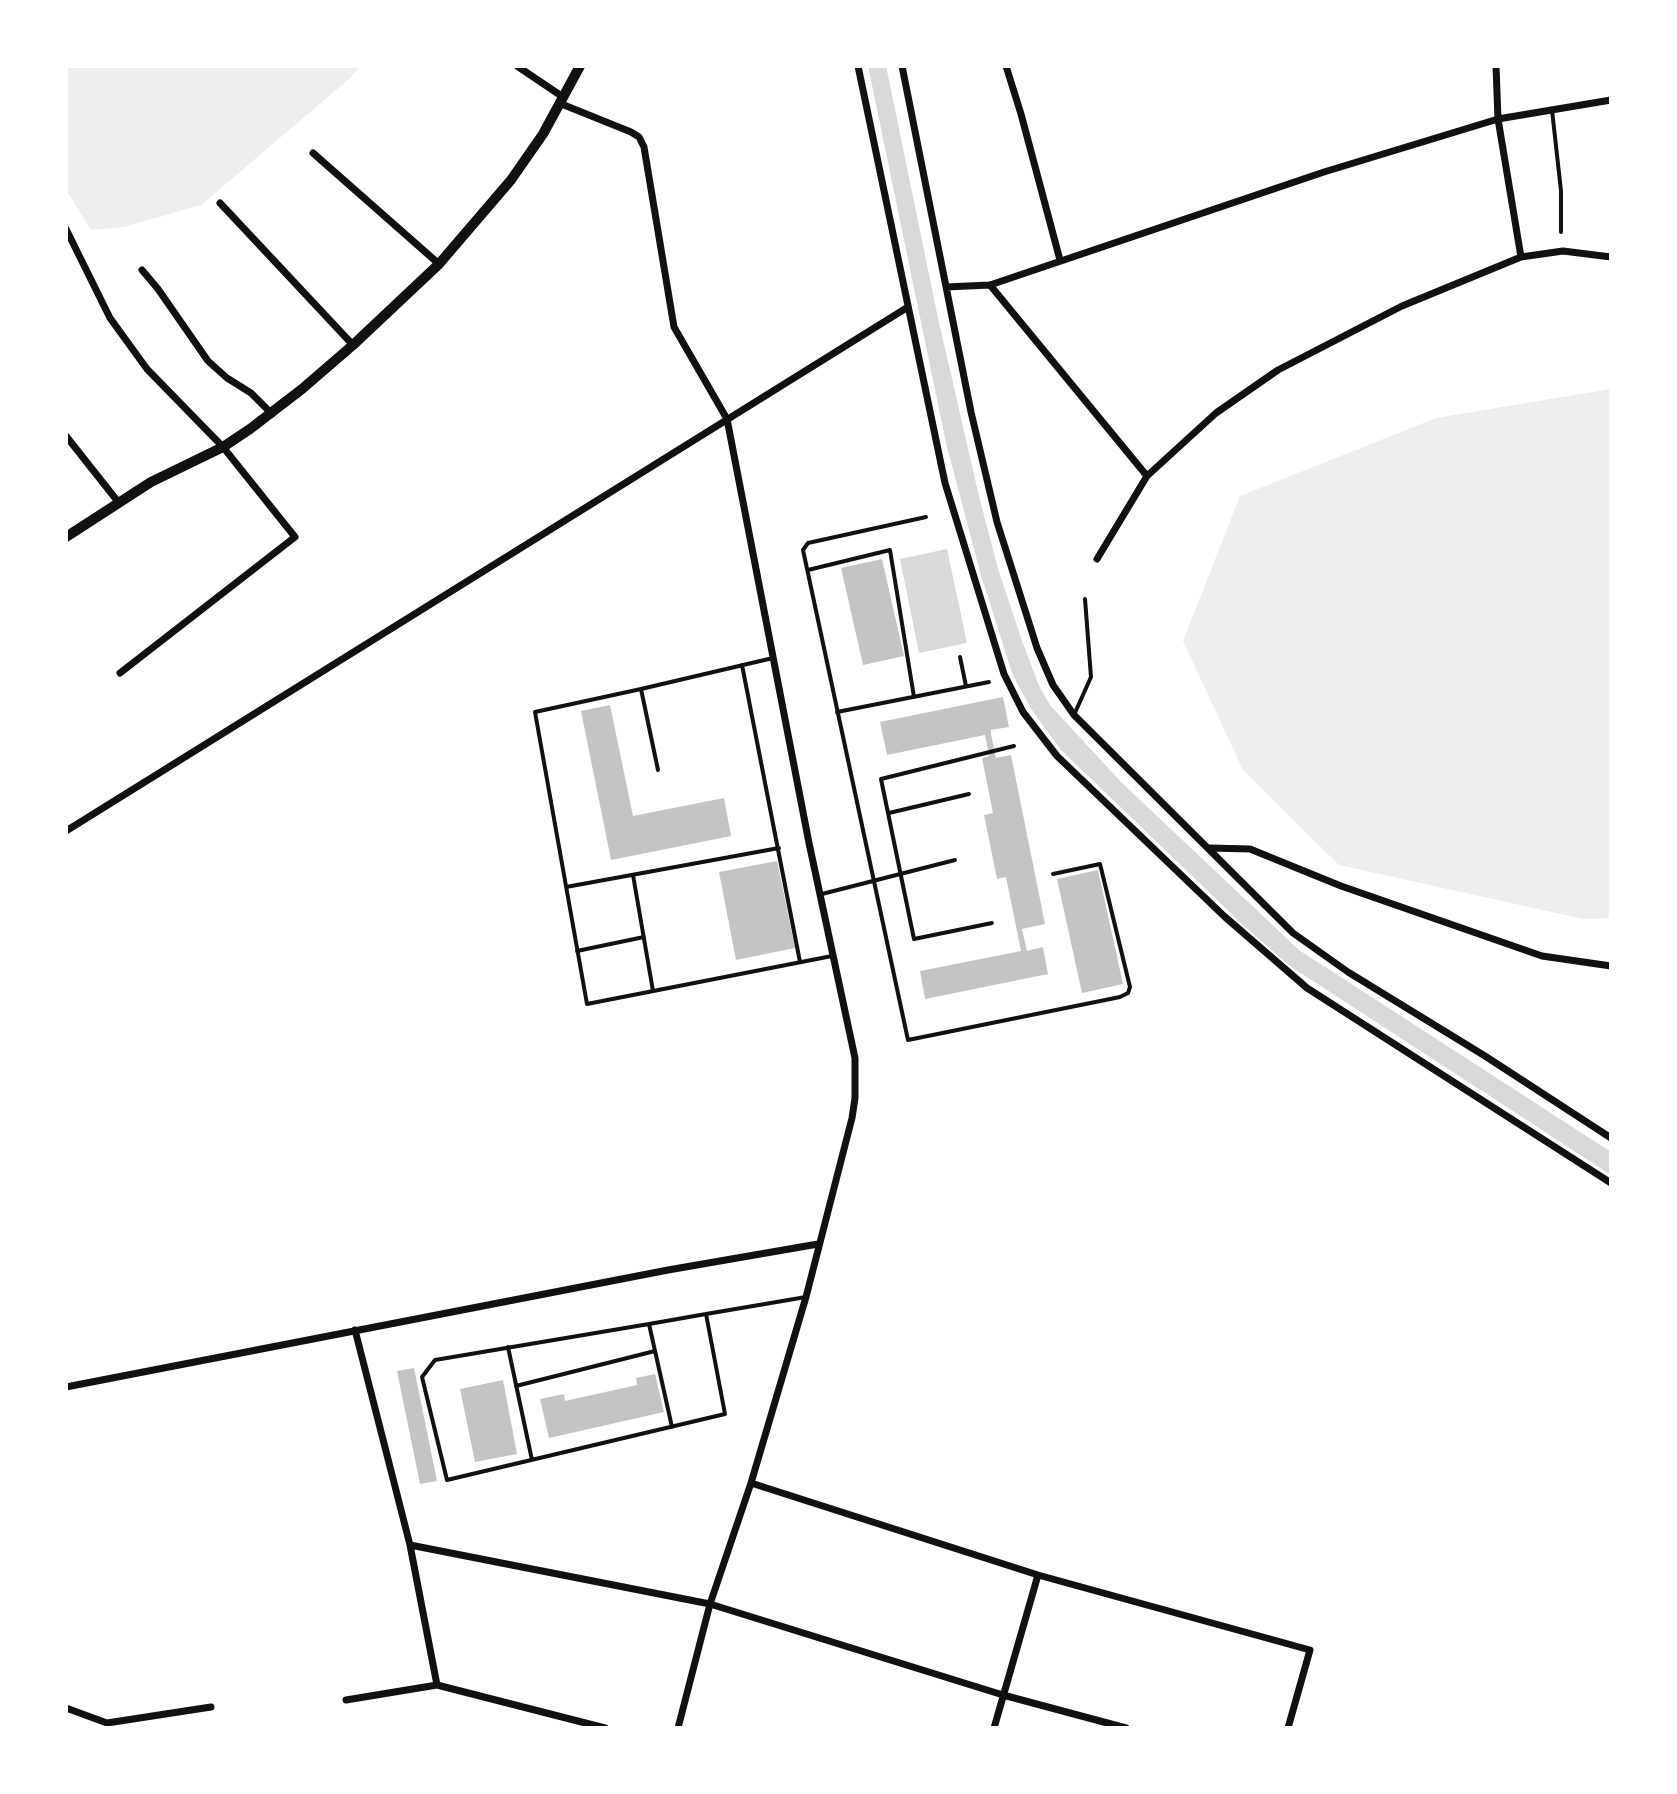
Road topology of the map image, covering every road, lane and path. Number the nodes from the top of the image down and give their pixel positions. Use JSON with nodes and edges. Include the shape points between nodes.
{"nodes":[{"id":1,"x":517,"y":66,"type":"edge"},
{"id":2,"x":580,"y":66,"type":"edge"},
{"id":3,"x":858,"y":66,"type":"edge"},
{"id":4,"x":902,"y":66,"type":"edge"},
{"id":5,"x":1006,"y":66,"type":"edge"},
{"id":6,"x":1496,"y":66,"type":"edge"},
{"id":7,"x":561,"y":100,"type":"junction"},
{"id":8,"x":1611,"y":100,"type":"edge"},
{"id":9,"x":1552,"y":110,"type":"junction"},
{"id":10,"x":1498,"y":119,"type":"junction"},
{"id":11,"x":313,"y":153,"type":"dead end"},
{"id":12,"x":220,"y":203,"type":"dead end"},
{"id":13,"x":66,"y":229,"type":"edge"},
{"id":14,"x":1561,"y":232,"type":"dead end"},
{"id":15,"x":1521,"y":257,"type":"junction"},
{"id":16,"x":1611,"y":257,"type":"edge"},
{"id":17,"x":1060,"y":260,"type":"junction"},
{"id":18,"x":439,"y":264,"type":"junction"},
{"id":19,"x":142,"y":270,"type":"dead end"},
{"id":20,"x":990,"y":285,"type":"junction"},
{"id":21,"x":946,"y":287,"type":"junction"},
{"id":22,"x":908,"y":307,"type":"junction"},
{"id":23,"x":353,"y":345,"type":"junction"},
{"id":24,"x":272,"y":414,"type":"junction"},
{"id":25,"x":727,"y":419,"type":"junction"},
{"id":26,"x":66,"y":436,"type":"edge"},
{"id":27,"x":223,"y":447,"type":"junction"},
{"id":28,"x":1147,"y":476,"type":"junction"},
{"id":29,"x":119,"y":503,"type":"junction"},
{"id":30,"x":926,"y":517,"type":"dead end"},
{"id":31,"x":66,"y":537,"type":"edge"},
{"id":32,"x":1097,"y":559,"type":"dead end"},
{"id":33,"x":807,"y":571,"type":"junction"},
{"id":34,"x":1085,"y":599,"type":"dead end"},
{"id":35,"x":960,"y":657,"type":"dead end"},
{"id":36,"x":773,"y":658,"type":"junction"},
{"id":37,"x":742,"y":665,"type":"junction"},
{"id":38,"x":120,"y":673,"type":"dead end"},
{"id":39,"x":989,"y":682,"type":"dead end"},
{"id":40,"x":966,"y":686,"type":"junction"},
{"id":41,"x":641,"y":689,"type":"junction"},
{"id":42,"x":914,"y":697,"type":"junction"},
{"id":43,"x":837,"y":712,"type":"junction"},
{"id":44,"x":1074,"y":715,"type":"junction"},
{"id":45,"x":1014,"y":746,"type":"dead end"},
{"id":46,"x":658,"y":770,"type":"dead end"},
{"id":47,"x":969,"y":794,"type":"dead end"},
{"id":48,"x":889,"y":813,"type":"junction"},
{"id":49,"x":66,"y":831,"type":"edge"},
{"id":50,"x":779,"y":848,"type":"junction"},
{"id":51,"x":1210,"y":848,"type":"junction"},
{"id":52,"x":955,"y":860,"type":"dead end"},
{"id":53,"x":901,"y":874,"type":"junction"},
{"id":54,"x":1053,"y":874,"type":"dead end"},
{"id":55,"x":633,"y":875,"type":"junction"},
{"id":56,"x":873,"y":881,"type":"junction"},
{"id":57,"x":566,"y":887,"type":"junction"},
{"id":58,"x":819,"y":895,"type":"junction"},
{"id":59,"x":992,"y":923,"type":"dead end"},
{"id":60,"x":644,"y":937,"type":"junction"},
{"id":61,"x":577,"y":951,"type":"junction"},
{"id":62,"x":832,"y":956,"type":"junction"},
{"id":63,"x":800,"y":962,"type":"junction"},
{"id":64,"x":1611,"y":966,"type":"edge"},
{"id":65,"x":653,"y":991,"type":"junction"},
{"id":66,"x":1611,"y":1138,"type":"edge"},
{"id":67,"x":1611,"y":1183,"type":"edge"},
{"id":68,"x":818,"y":1244,"type":"junction"},
{"id":69,"x":806,"y":1297,"type":"junction"},
{"id":70,"x":706,"y":1314,"type":"junction"},
{"id":71,"x":649,"y":1324,"type":"junction"},
{"id":72,"x":355,"y":1330,"type":"junction"},
{"id":73,"x":508,"y":1347,"type":"junction"},
{"id":74,"x":655,"y":1351,"type":"junction"},
{"id":75,"x":516,"y":1386,"type":"junction"},
{"id":76,"x":66,"y":1387,"type":"edge"},
{"id":77,"x":672,"y":1427,"type":"junction"},
{"id":78,"x":532,"y":1460,"type":"junction"},
{"id":79,"x":751,"y":1483,"type":"junction"},
{"id":80,"x":410,"y":1545,"type":"junction"},
{"id":81,"x":1038,"y":1575,"type":"junction"},
{"id":82,"x":710,"y":1604,"type":"junction"},
{"id":83,"x":437,"y":1685,"type":"junction"},
{"id":84,"x":1003,"y":1695,"type":"junction"},
{"id":85,"x":346,"y":1700,"type":"dead end"},
{"id":86,"x":211,"y":1707,"type":"dead end"},
{"id":87,"x":66,"y":1708,"type":"edge"},
{"id":88,"x":605,"y":1728,"type":"edge"},
{"id":89,"x":678,"y":1728,"type":"edge"},
{"id":90,"x":994,"y":1728,"type":"edge"},
{"id":91,"x":1126,"y":1728,"type":"edge"},
{"id":92,"x":1288,"y":1728,"type":"edge"}],
"edges":[{"from":1,"to":7,"type":"street"},
{"from":2,"to":7,"type":"main road"},
{"from":3,"to":22,"type":"street"},
{"from":4,"to":21,"type":"street"},
{"from":5,"to":17,"type":"street"},
{"from":6,"to":10,"type":"street"},
{"from":7,"to":18,"type":"main road","via":[[511,180]]},
{"from":7,"to":25,"type":"street","via":[[639,137],[674,327]]},
{"from":8,"to":9,"type":"street"},
{"from":9,"to":10,"type":"street"},
{"from":9,"to":14,"type":"lane"},
{"from":10,"to":15,"type":"street"},
{"from":10,"to":17,"type":"street"},
{"from":11,"to":18,"type":"street"},
{"from":12,"to":23,"type":"street"},
{"from":13,"to":27,"type":"street","via":[[110,318],[147,369]]},
{"from":15,"to":16,"type":"street","via":[[1563,251]]},
{"from":15,"to":28,"type":"street","via":[[1402,306],[1278,370],[1216,413]]},
{"from":17,"to":20,"type":"street"},
{"from":18,"to":23,"type":"main road"},
{"from":19,"to":24,"type":"street","via":[[208,361]]},
{"from":20,"to":21,"type":"street"},
{"from":20,"to":28,"type":"street"},
{"from":21,"to":44,"type":"street","via":[[997,522],[1042,664]]},
{"from":22,"to":25,"type":"street"},
{"from":22,"to":67,"type":"street","via":[[945,483],[996,650],[1014,695],[1047,745],[1225,917],[1307,988]]},
{"from":23,"to":24,"type":"main road"},
{"from":24,"to":27,"type":"main road"},
{"from":25,"to":36,"type":"street"},
{"from":25,"to":49,"type":"street"},
{"from":26,"to":29,"type":"street"},
{"from":27,"to":29,"type":"main road"},
{"from":27,"to":38,"type":"street","via":[[295,537]]},
{"from":28,"to":32,"type":"street"},
{"from":29,"to":31,"type":"main road"},
{"from":30,"to":33,"type":"lane","via":[[808,543],[803,550]]},
{"from":33,"to":42,"type":"lane","via":[[890,550]]},
{"from":33,"to":43,"type":"lane"},
{"from":34,"to":44,"type":"lane","via":[[1091,677]]},
{"from":35,"to":40,"type":"lane"},
{"from":36,"to":37,"type":"lane"},
{"from":36,"to":58,"type":"street"},
{"from":37,"to":41,"type":"lane"},
{"from":37,"to":50,"type":"lane"},
{"from":39,"to":40,"type":"lane"},
{"from":40,"to":42,"type":"lane"},
{"from":41,"to":46,"type":"lane"},
{"from":41,"to":57,"type":"lane","via":[[535,712]]},
{"from":42,"to":43,"type":"lane"},
{"from":43,"to":56,"type":"lane"},
{"from":44,"to":51,"type":"street"},
{"from":45,"to":48,"type":"lane","via":[[881,779]]},
{"from":47,"to":48,"type":"lane"},
{"from":48,"to":53,"type":"lane"},
{"from":50,"to":55,"type":"lane"},
{"from":50,"to":63,"type":"lane"},
{"from":51,"to":64,"type":"street","via":[[1250,849],[1542,956]]},
{"from":51,"to":66,"type":"street","via":[[1275,916],[1318,951]]},
{"from":52,"to":53,"type":"lane"},
{"from":53,"to":56,"type":"lane"},
{"from":53,"to":59,"type":"lane","via":[[914,939]]},
{"from":54,"to":56,"type":"lane","via":[[1100,864],[1128,993],[908,1040]]},
{"from":55,"to":57,"type":"lane"},
{"from":55,"to":60,"type":"lane"},
{"from":56,"to":58,"type":"lane"},
{"from":57,"to":61,"type":"lane"},
{"from":58,"to":62,"type":"street"},
{"from":60,"to":61,"type":"lane"},
{"from":60,"to":65,"type":"lane"},
{"from":61,"to":65,"type":"lane","via":[[587,1004]]},
{"from":62,"to":63,"type":"lane"},
{"from":62,"to":68,"type":"street","via":[[855,1058],[855,1098]]},
{"from":63,"to":65,"type":"lane"},
{"from":68,"to":69,"type":"street"},
{"from":68,"to":72,"type":"street"},
{"from":69,"to":70,"type":"lane"},
{"from":69,"to":79,"type":"street"},
{"from":70,"to":71,"type":"lane"},
{"from":70,"to":77,"type":"lane","via":[[725,1414]]},
{"from":71,"to":73,"type":"lane"},
{"from":71,"to":74,"type":"lane"},
{"from":72,"to":76,"type":"street"},
{"from":72,"to":80,"type":"street"},
{"from":73,"to":75,"type":"lane"},
{"from":73,"to":78,"type":"lane","via":[[435,1360],[422,1377],[447,1480]]},
{"from":74,"to":75,"type":"lane"},
{"from":74,"to":77,"type":"lane"},
{"from":75,"to":78,"type":"lane"},
{"from":77,"to":78,"type":"lane"},
{"from":79,"to":81,"type":"street"},
{"from":79,"to":82,"type":"street"},
{"from":80,"to":82,"type":"street"},
{"from":80,"to":83,"type":"street"},
{"from":81,"to":84,"type":"street"},
{"from":81,"to":92,"type":"street","via":[[1310,1650]]},
{"from":82,"to":84,"type":"street"},
{"from":82,"to":89,"type":"street"},
{"from":83,"to":85,"type":"street"},
{"from":83,"to":88,"type":"street"},
{"from":84,"to":90,"type":"street"},
{"from":84,"to":91,"type":"street"},
{"from":86,"to":87,"type":"street","via":[[107,1723]]}]}
